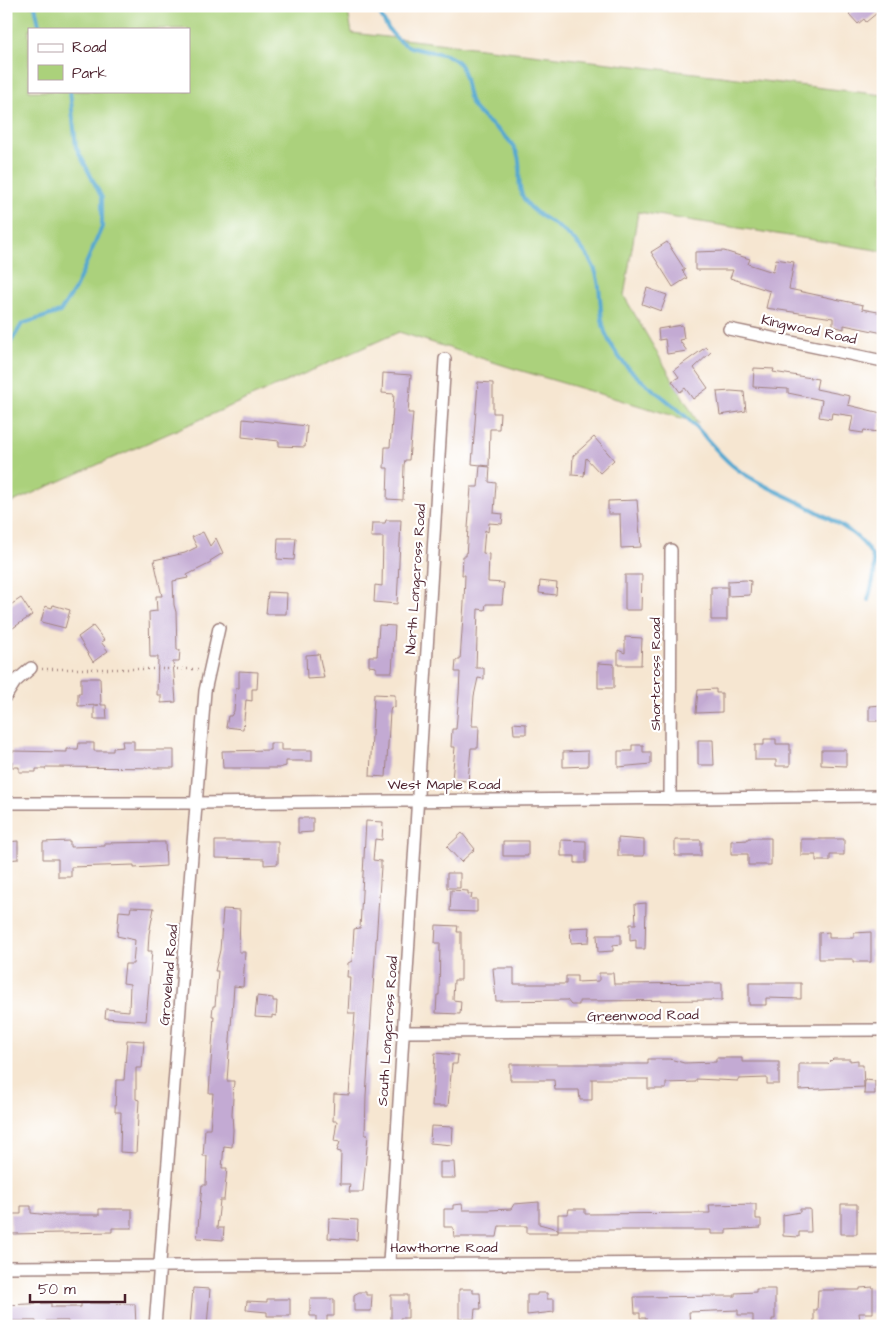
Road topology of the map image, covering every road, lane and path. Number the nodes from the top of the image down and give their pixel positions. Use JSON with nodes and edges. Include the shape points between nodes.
{"nodes":[{"id":1,"x":729,"y":328,"type":"dead end"},
{"id":2,"x":445,"y":360,"type":"dead end"},
{"id":3,"x":883,"y":361,"type":"edge"},
{"id":4,"x":671,"y":550,"type":"dead end"},
{"id":5,"x":219,"y":628,"type":"dead end"},
{"id":6,"x":31,"y":668,"type":"joint"},
{"id":7,"x":209,"y":669,"type":"junction"},
{"id":8,"x":6,"y":696,"type":"edge"},
{"id":9,"x":883,"y":796,"type":"edge"},
{"id":10,"x":670,"y":799,"type":"junction"},
{"id":11,"x":418,"y":800,"type":"junction"},
{"id":12,"x":6,"y":803,"type":"edge"},
{"id":13,"x":197,"y":803,"type":"junction"},
{"id":14,"x":883,"y":1030,"type":"edge"},
{"id":15,"x":403,"y":1032,"type":"junction"},
{"id":16,"x":883,"y":1262,"type":"edge"},
{"id":17,"x":388,"y":1263,"type":"junction"},
{"id":18,"x":161,"y":1266,"type":"junction"},
{"id":19,"x":6,"y":1267,"type":"edge"},
{"id":20,"x":156,"y":1326,"type":"edge"}],
"edges":[{"from":1,"to":3,"type":"street","name":"Kingwood Road"},
{"from":2,"to":11,"type":"street","name":"North Longcross Road"},
{"from":4,"to":10,"type":"street","name":"Shortcross Road"},
{"from":5,"to":7,"type":"street","name":"Groveland Road"},
{"from":6,"to":7,"type":"path"},
{"from":6,"to":8,"type":"street","via":[[15,682]]},
{"from":7,"to":13,"type":"street","name":"Groveland Road"},
{"from":9,"to":10,"type":"street","name":"West Maple Road"},
{"from":10,"to":11,"type":"street","name":"West Maple Road"},
{"from":11,"to":13,"type":"street","name":"West Maple Road"},
{"from":11,"to":15,"type":"street","name":"South Longcross Road"},
{"from":12,"to":13,"type":"street","name":"West Maple Road"},
{"from":13,"to":18,"type":"street","name":"Groveland Road"},
{"from":14,"to":15,"type":"street","name":"Greenwood Road"},
{"from":15,"to":17,"type":"street","name":"South Longcross Road"},
{"from":16,"to":17,"type":"street","name":"Hawthorne Road"},
{"from":17,"to":18,"type":"street","name":"Hawthorne Road"},
{"from":18,"to":19,"type":"street","name":"Hawthorne Road"},
{"from":18,"to":20,"type":"street","name":"Groveland Road"}]}
